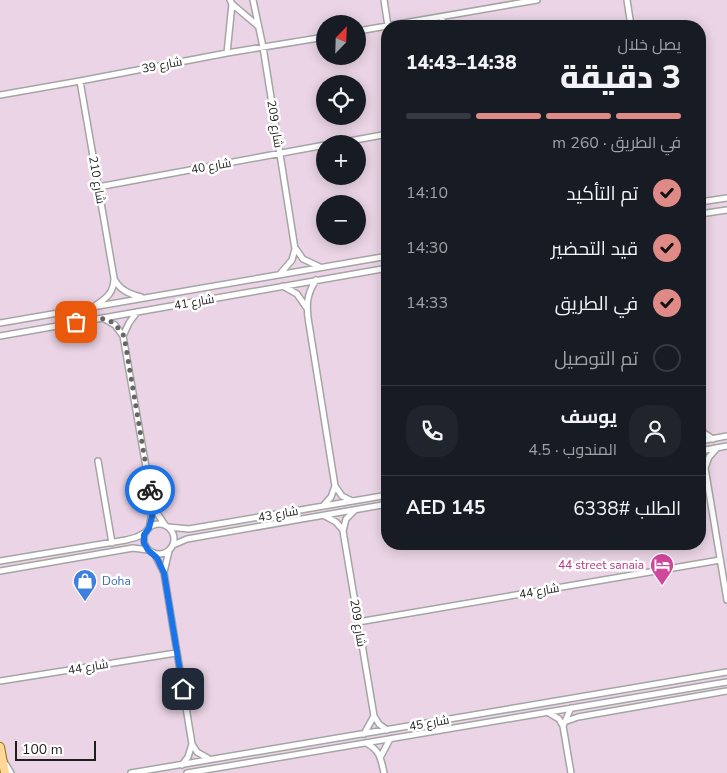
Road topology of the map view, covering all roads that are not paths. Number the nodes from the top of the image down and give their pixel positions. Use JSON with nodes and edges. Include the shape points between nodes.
{"nodes":[{"id":1,"x":254,"y":0,"type":"edge"},
{"id":2,"x":384,"y":0,"type":"edge"},
{"id":3,"x":538,"y":0,"type":"edge"},
{"id":4,"x":627,"y":0,"type":"edge"},
{"id":5,"x":231,"y":2,"type":"edge"},
{"id":6,"x":442,"y":17,"type":"junction"},
{"id":7,"x":387,"y":20,"type":"edge"},
{"id":8,"x":424,"y":20,"type":"edge"},
{"id":9,"x":442,"y":20,"type":"edge"},
{"id":10,"x":630,"y":20,"type":"edge"},
{"id":11,"x":259,"y":27,"type":"junction"},
{"id":12,"x":381,"y":27,"type":"edge"},
{"id":13,"x":366,"y":30,"type":"edge"},
{"id":14,"x":316,"y":39,"type":"edge"},
{"id":15,"x":263,"y":48,"type":"junction"},
{"id":16,"x":227,"y":53,"type":"junction"},
{"id":17,"x":80,"y":81,"type":"junction"},
{"id":18,"x":0,"y":95,"type":"edge"},
{"id":19,"x":381,"y":135,"type":"edge"},
{"id":20,"x":366,"y":138,"type":"edge"},
{"id":21,"x":316,"y":147,"type":"edge"},
{"id":22,"x":280,"y":153,"type":"junction"},
{"id":23,"x":98,"y":187,"type":"junction"},
{"id":24,"x":727,"y":198,"type":"edge"},
{"id":25,"x":706,"y":201,"type":"edge"},
{"id":26,"x":727,"y":210,"type":"edge"},
{"id":27,"x":706,"y":213,"type":"edge"},
{"id":28,"x":295,"y":248,"type":"junction"},
{"id":29,"x":381,"y":257,"type":"edge"},
{"id":30,"x":321,"y":268,"type":"junction"},
{"id":31,"x":381,"y":269,"type":"edge"},
{"id":32,"x":279,"y":275,"type":"junction"},
{"id":33,"x":114,"y":278,"type":"junction"},
{"id":34,"x":317,"y":280,"type":"junction"},
{"id":35,"x":282,"y":286,"type":"junction"},
{"id":36,"x":144,"y":298,"type":"junction"},
{"id":37,"x":92,"y":307,"type":"junction"},
{"id":38,"x":306,"y":307,"type":"junction"},
{"id":39,"x":137,"y":312,"type":"junction"},
{"id":40,"x":102,"y":318,"type":"junction"},
{"id":41,"x":0,"y":323,"type":"edge"},
{"id":42,"x":0,"y":336,"type":"edge"},
{"id":43,"x":124,"y":336,"type":"junction"},
{"id":44,"x":706,"y":434,"type":"edge"},
{"id":45,"x":727,"y":436,"type":"edge"},
{"id":46,"x":713,"y":439,"type":"junction"},
{"id":47,"x":706,"y":440,"type":"edge"},
{"id":48,"x":727,"y":446,"type":"edge"},
{"id":49,"x":718,"y":448,"type":"junction"},
{"id":50,"x":706,"y":449,"type":"edge"},
{"id":51,"x":98,"y":461,"type":"dead end"},
{"id":52,"x":706,"y":465,"type":"edge"},
{"id":53,"x":706,"y":474,"type":"edge"},
{"id":54,"x":335,"y":486,"type":"junction"},
{"id":55,"x":381,"y":496,"type":"edge"},
{"id":56,"x":352,"y":501,"type":"junction"},
{"id":57,"x":381,"y":505,"type":"edge"},
{"id":58,"x":323,"y":506,"type":"junction"},
{"id":59,"x":153,"y":507,"type":"junction"},
{"id":60,"x":355,"y":510,"type":"junction"},
{"id":61,"x":321,"y":516,"type":"junction"},
{"id":62,"x":167,"y":526,"type":"junction"},
{"id":63,"x":147,"y":530,"type":"junction"},
{"id":64,"x":343,"y":531,"type":"junction"},
{"id":65,"x":112,"y":543,"type":"junction"},
{"id":66,"x":173,"y":545,"type":"junction"},
{"id":67,"x":148,"y":550,"type":"junction"},
{"id":68,"x":169,"y":551,"type":"junction"},
{"id":69,"x":154,"y":554,"type":"junction"},
{"id":70,"x":720,"y":560,"type":"junction"},
{"id":71,"x":0,"y":561,"type":"edge"},
{"id":72,"x":0,"y":571,"type":"edge"},
{"id":73,"x":164,"y":573,"type":"junction"},
{"id":74,"x":727,"y":600,"type":"edge"},
{"id":75,"x":358,"y":622,"type":"junction"},
{"id":76,"x":176,"y":653,"type":"junction"},
{"id":77,"x":726,"y":672,"type":"edge"},
{"id":78,"x":0,"y":681,"type":"edge"},
{"id":79,"x":727,"y":682,"type":"edge"},
{"id":80,"x":727,"y":691,"type":"edge"},
{"id":81,"x":571,"y":708,"type":"junction"},
{"id":82,"x":549,"y":713,"type":"junction"},
{"id":83,"x":374,"y":716,"type":"junction"},
{"id":84,"x":564,"y":724,"type":"junction"},
{"id":85,"x":387,"y":730,"type":"junction"},
{"id":86,"x":364,"y":734,"type":"junction"},
{"id":87,"x":390,"y":739,"type":"junction"},
{"id":88,"x":366,"y":743,"type":"junction"},
{"id":89,"x":192,"y":744,"type":"junction"},
{"id":90,"x":0,"y":747,"type":"edge"},
{"id":91,"x":381,"y":756,"type":"junction"},
{"id":92,"x":2,"y":757,"type":"junction"},
{"id":93,"x":210,"y":760,"type":"junction"},
{"id":94,"x":182,"y":764,"type":"junction"},
{"id":95,"x":209,"y":771,"type":"edge"},
{"id":96,"x":5,"y":773,"type":"edge"},
{"id":97,"x":11,"y":773,"type":"edge"},
{"id":98,"x":131,"y":773,"type":"edge"},
{"id":99,"x":187,"y":773,"type":"edge"},
{"id":100,"x":384,"y":773,"type":"edge"},
{"id":101,"x":571,"y":773,"type":"edge"}],
"edges":[{"from":1,"to":11,"type":"street","name":"شارع 209"},
{"from":2,"to":7,"type":"street"},
{"from":3,"to":6,"type":"street"},
{"from":4,"to":10,"type":"street"},
{"from":5,"to":11,"type":"street"},
{"from":5,"to":16,"type":"street"},
{"from":6,"to":8,"type":"street"},
{"from":6,"to":9,"type":"street"},
{"from":11,"to":15,"type":"street","name":"شارع 209"},
{"from":12,"to":13,"type":"street"},
{"from":14,"to":15,"type":"street","name":"شارع 39"},
{"from":15,"to":16,"type":"street","name":"شارع 39"},
{"from":15,"to":22,"type":"street","name":"شارع 209"},
{"from":16,"to":17,"type":"street","name":"شارع 39"},
{"from":17,"to":18,"type":"street","name":"شارع 39"},
{"from":17,"to":23,"type":"street","name":"شارع 210"},
{"from":19,"to":20,"type":"street"},
{"from":21,"to":22,"type":"street","name":"شارع 40"},
{"from":22,"to":23,"type":"street","name":"شارع 40"},
{"from":22,"to":28,"type":"street","name":"شارع 209"},
{"from":23,"to":33,"type":"street","name":"شارع 210"},
{"from":24,"to":25,"type":"street"},
{"from":26,"to":27,"type":"street"},
{"from":28,"to":30,"type":"street","via":[[303,259]]},
{"from":28,"to":32,"type":"street","via":[[292,260]]},
{"from":29,"to":30,"type":"street","name":"شارع 41"},
{"from":30,"to":32,"type":"street","name":"شارع 41"},
{"from":31,"to":34,"type":"street","name":"شارع 41"},
{"from":32,"to":36,"type":"street","name":"شارع 41"},
{"from":33,"to":36,"type":"street","via":[[125,292]]},
{"from":33,"to":37,"type":"street","via":[[109,295]]},
{"from":34,"to":35,"type":"street","name":"شارع 41"},
{"from":34,"to":38,"type":"street","via":[[309,293]]},
{"from":35,"to":38,"type":"street","via":[[297,294]]},
{"from":35,"to":39,"type":"street","name":"شارع 41"},
{"from":36,"to":37,"type":"street","name":"شارع 41"},
{"from":37,"to":41,"type":"street","name":"شارع 41"},
{"from":38,"to":54,"type":"street"},
{"from":39,"to":40,"type":"street","name":"شارع 41"},
{"from":39,"to":43,"type":"street"},
{"from":40,"to":42,"type":"street","name":"شارع 41"},
{"from":40,"to":43,"type":"street","via":[[115,325]]},
{"from":43,"to":59,"type":"street"},
{"from":44,"to":46,"type":"street"},
{"from":45,"to":46,"type":"street"},
{"from":46,"to":47,"type":"street"},
{"from":48,"to":49,"type":"street"},
{"from":49,"to":50,"type":"street"},
{"from":49,"to":52,"type":"street"},
{"from":51,"to":65,"type":"street"},
{"from":53,"to":70,"type":"street"},
{"from":54,"to":56,"type":"street","via":[[342,496]]},
{"from":54,"to":58,"type":"street"},
{"from":55,"to":56,"type":"street","name":"شارع 43"},
{"from":56,"to":58,"type":"street","name":"شارع 43"},
{"from":57,"to":60,"type":"street","name":"شارع 43"},
{"from":58,"to":62,"type":"street","name":"شارع 43","via":[[189,530]]},
{"from":59,"to":62,"type":"street"},
{"from":59,"to":63,"type":"street"},
{"from":60,"to":61,"type":"street","name":"شارع 43"},
{"from":60,"to":64,"type":"street","via":[[346,519]]},
{"from":61,"to":64,"type":"street","via":[[332,519]]},
{"from":61,"to":66,"type":"street","name":"شارع 43","via":[[188,539]]},
{"from":62,"to":63,"type":"street","via":[[155,525]]},
{"from":62,"to":66,"type":"street","via":[[174,536]]},
{"from":63,"to":65,"type":"street","via":[[132,539]]},
{"from":63,"to":67,"type":"street","via":[[144,543]]},
{"from":64,"to":75,"type":"street","name":"شارع 209"},
{"from":65,"to":71,"type":"street"},
{"from":66,"to":68,"type":"street"},
{"from":67,"to":69,"type":"street"},
{"from":67,"to":72,"type":"street","via":[[133,548]]},
{"from":68,"to":69,"type":"street"},
{"from":68,"to":73,"type":"street"},
{"from":69,"to":73,"type":"street"},
{"from":70,"to":74,"type":"street"},
{"from":70,"to":75,"type":"street","name":"شارع 44"},
{"from":73,"to":76,"type":"street"},
{"from":75,"to":83,"type":"street","name":"شارع 209"},
{"from":76,"to":78,"type":"street","name":"شارع 44"},
{"from":76,"to":89,"type":"street"},
{"from":77,"to":85,"type":"street","name":"شارع 45"},
{"from":79,"to":81,"type":"street","name":"شارع 45"},
{"from":80,"to":84,"type":"street","via":[[578,716]]},
{"from":81,"to":82,"type":"street","name":"شارع 45"},
{"from":81,"to":84,"type":"street"},
{"from":82,"to":84,"type":"street"},
{"from":82,"to":87,"type":"street","name":"شارع 45"},
{"from":83,"to":85,"type":"street"},
{"from":83,"to":86,"type":"street"},
{"from":84,"to":101,"type":"street"},
{"from":85,"to":86,"type":"street","name":"شارع 45"},
{"from":86,"to":93,"type":"street","name":"شارع 45"},
{"from":87,"to":88,"type":"street","name":"شارع 45"},
{"from":87,"to":91,"type":"street"},
{"from":88,"to":91,"type":"street"},
{"from":88,"to":95,"type":"street","name":"شارع 45"},
{"from":89,"to":93,"type":"street"},
{"from":89,"to":94,"type":"street"},
{"from":90,"to":92,"type":"main road"},
{"from":91,"to":100,"type":"street"},
{"from":92,"to":96,"type":"main road"},
{"from":92,"to":97,"type":"street"},
{"from":93,"to":94,"type":"street","name":"شارع 45"},
{"from":94,"to":98,"type":"street","name":"شارع 45"},
{"from":95,"to":99,"type":"street","name":"شارع 45"}]}
